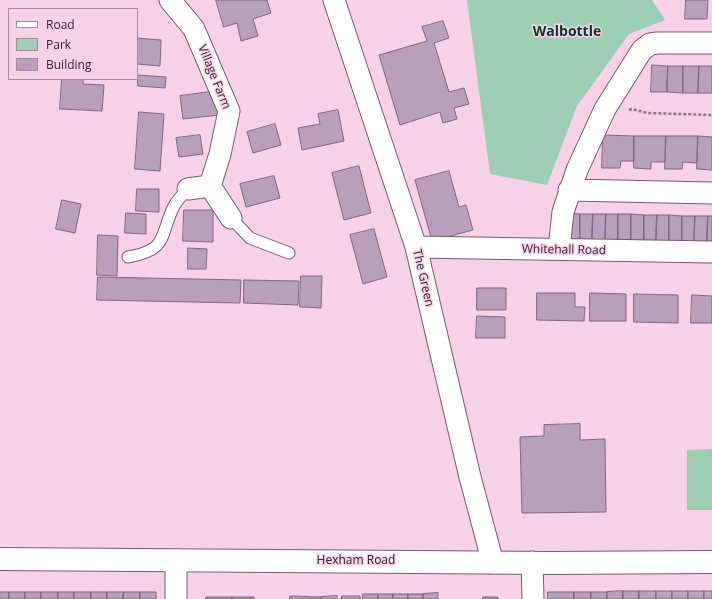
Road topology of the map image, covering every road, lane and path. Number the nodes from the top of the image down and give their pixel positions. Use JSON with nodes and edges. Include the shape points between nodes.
{"nodes":[{"id":1,"x":170,"y":0,"type":"edge"},
{"id":2,"x":334,"y":0,"type":"edge"},
{"id":3,"x":712,"y":43,"type":"edge"},
{"id":4,"x":603,"y":114,"type":"junction"},
{"id":5,"x":712,"y":115,"type":"edge"},
{"id":6,"x":210,"y":186,"type":"junction"},
{"id":7,"x":188,"y":189,"type":"joint"},
{"id":8,"x":569,"y":190,"type":"junction"},
{"id":9,"x":712,"y":193,"type":"edge"},
{"id":10,"x":231,"y":218,"type":"joint"},
{"id":11,"x":416,"y":247,"type":"junction"},
{"id":12,"x":560,"y":250,"type":"junction"},
{"id":13,"x":712,"y":252,"type":"edge"},
{"id":14,"x":289,"y":253,"type":"dead end"},
{"id":15,"x":128,"y":257,"type":"dead end"},
{"id":16,"x":0,"y":559,"type":"edge"},
{"id":17,"x":176,"y":560,"type":"junction"},
{"id":18,"x":532,"y":562,"type":"junction"},
{"id":19,"x":712,"y":562,"type":"edge"},
{"id":20,"x":492,"y":563,"type":"junction"},
{"id":21,"x":176,"y":599,"type":"edge"},
{"id":22,"x":533,"y":599,"type":"edge"}],
"edges":[{"from":1,"to":6,"type":"street","name":"Village Farm","via":[[194,29],[229,111]]},
{"from":2,"to":11,"type":"street","name":"The Green"},
{"from":3,"to":4,"type":"street","via":[[650,44],[642,50]]},
{"from":4,"to":5,"type":"path","via":[[617,114],[632,109],[647,113]]},
{"from":4,"to":8,"type":"street"},
{"from":6,"to":7,"type":"street"},
{"from":6,"to":10,"type":"street"},
{"from":7,"to":15,"type":"lane","via":[[175,205],[160,243],[149,252]]},
{"from":8,"to":9,"type":"street"},
{"from":8,"to":12,"type":"street","via":[[563,212]]},
{"from":10,"to":14,"type":"lane","via":[[250,238]]},
{"from":11,"to":12,"type":"street","name":"Whitehall Road"},
{"from":11,"to":20,"type":"street","name":"The Green"},
{"from":12,"to":13,"type":"street","name":"Whitehall Road"},
{"from":16,"to":17,"type":"main road","name":"Hexham Road"},
{"from":17,"to":20,"type":"main road","name":"Hexham Road"},
{"from":17,"to":21,"type":"street"},
{"from":18,"to":19,"type":"main road","name":"Hexham Road"},
{"from":18,"to":20,"type":"main road","name":"Hexham Road"},
{"from":18,"to":22,"type":"street"}]}
